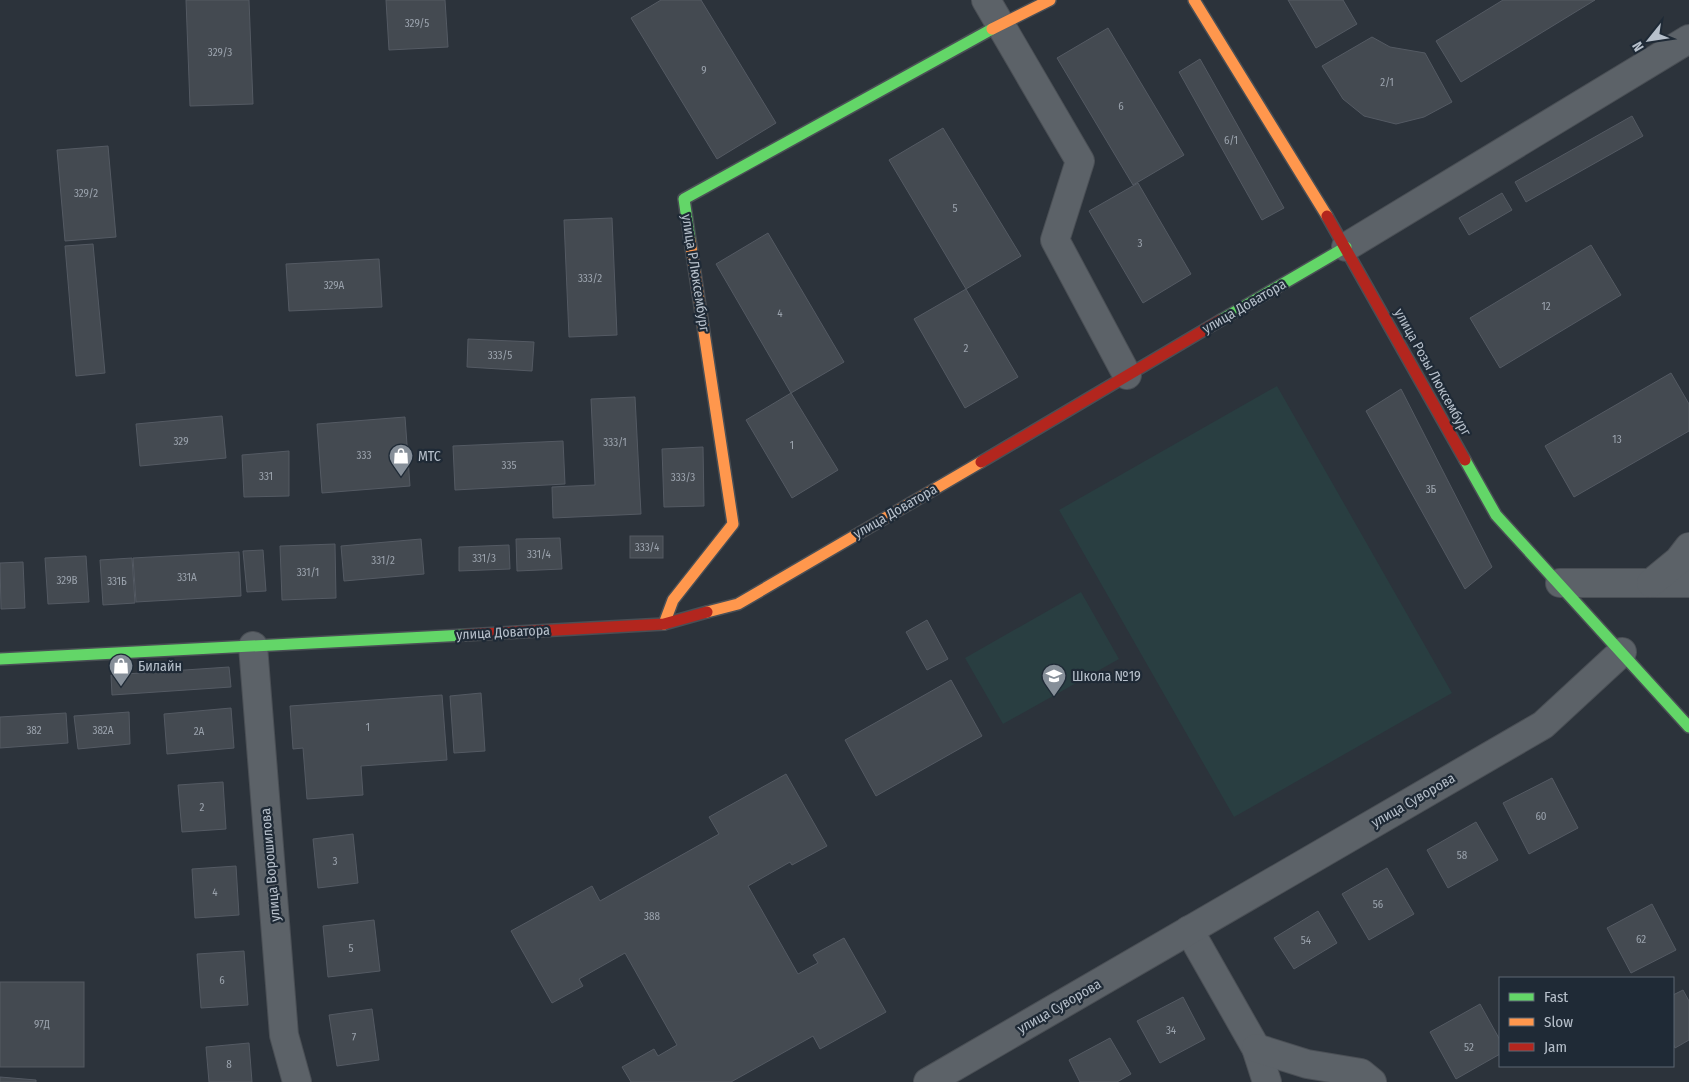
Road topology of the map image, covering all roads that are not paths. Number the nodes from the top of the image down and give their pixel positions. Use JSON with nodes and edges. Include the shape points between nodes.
{"nodes":[{"id":1,"x":986,"y":0,"type":"edge"},
{"id":2,"x":1050,"y":0,"type":"edge"},
{"id":3,"x":1194,"y":0,"type":"edge"},
{"id":4,"x":1000,"y":24,"type":"junction"},
{"id":5,"x":1689,"y":39,"type":"edge"},
{"id":6,"x":1346,"y":247,"type":"junction"},
{"id":7,"x":1128,"y":375,"type":"junction"},
{"id":8,"x":1689,"y":547,"type":"edge"},
{"id":9,"x":1560,"y":583,"type":"junction"},
{"id":10,"x":1651,"y":583,"type":"junction"},
{"id":11,"x":1689,"y":583,"type":"edge"},
{"id":12,"x":664,"y":624,"type":"junction"},
{"id":13,"x":253,"y":646,"type":"junction"},
{"id":14,"x":1622,"y":652,"type":"junction"},
{"id":15,"x":0,"y":659,"type":"edge"},
{"id":16,"x":1689,"y":727,"type":"edge"},
{"id":17,"x":1189,"y":930,"type":"junction"},
{"id":18,"x":1256,"y":1048,"type":"junction"},
{"id":19,"x":297,"y":1082,"type":"edge"},
{"id":20,"x":928,"y":1082,"type":"edge"},
{"id":21,"x":1267,"y":1082,"type":"edge"},
{"id":22,"x":1372,"y":1082,"type":"edge"}],
"edges":[{"from":1,"to":4,"type":"street"},
{"from":2,"to":4,"type":"street","name":"улица Р.Люксембург"},
{"from":3,"to":6,"type":"street","name":"улица Розы Люксембург"},
{"from":4,"to":7,"type":"street","via":[[1080,161],[1055,240]]},
{"from":4,"to":12,"type":"street","name":"улица Р.Люксембург","via":[[684,199],[733,524],[673,600]]},
{"from":5,"to":6,"type":"street","name":"улица Доватора"},
{"from":6,"to":7,"type":"street","name":"улица Доватора"},
{"from":6,"to":9,"type":"street","name":"улица Розы Люксембург","via":[[1496,515]]},
{"from":7,"to":12,"type":"street","name":"улица Доватора","via":[[738,604]]},
{"from":8,"to":10,"type":"street","via":[[1679,560]]},
{"from":9,"to":10,"type":"street"},
{"from":9,"to":14,"type":"street","name":"улица Розы Люксембург"},
{"from":10,"to":11,"type":"street"},
{"from":12,"to":13,"type":"street","name":"улица Доватора"},
{"from":13,"to":15,"type":"street","name":"улица Доватора"},
{"from":13,"to":19,"type":"street","name":"улица Ворошилова","via":[[284,1035]]},
{"from":14,"to":16,"type":"street","name":"улица Розы Люксембург"},
{"from":14,"to":17,"type":"street","name":"улица Суворова","via":[[1543,725]]},
{"from":17,"to":18,"type":"street"},
{"from":17,"to":20,"type":"street","name":"улица Суворова"},
{"from":18,"to":21,"type":"street"},
{"from":18,"to":22,"type":"street","via":[[1307,1064],[1361,1073]]}]}
